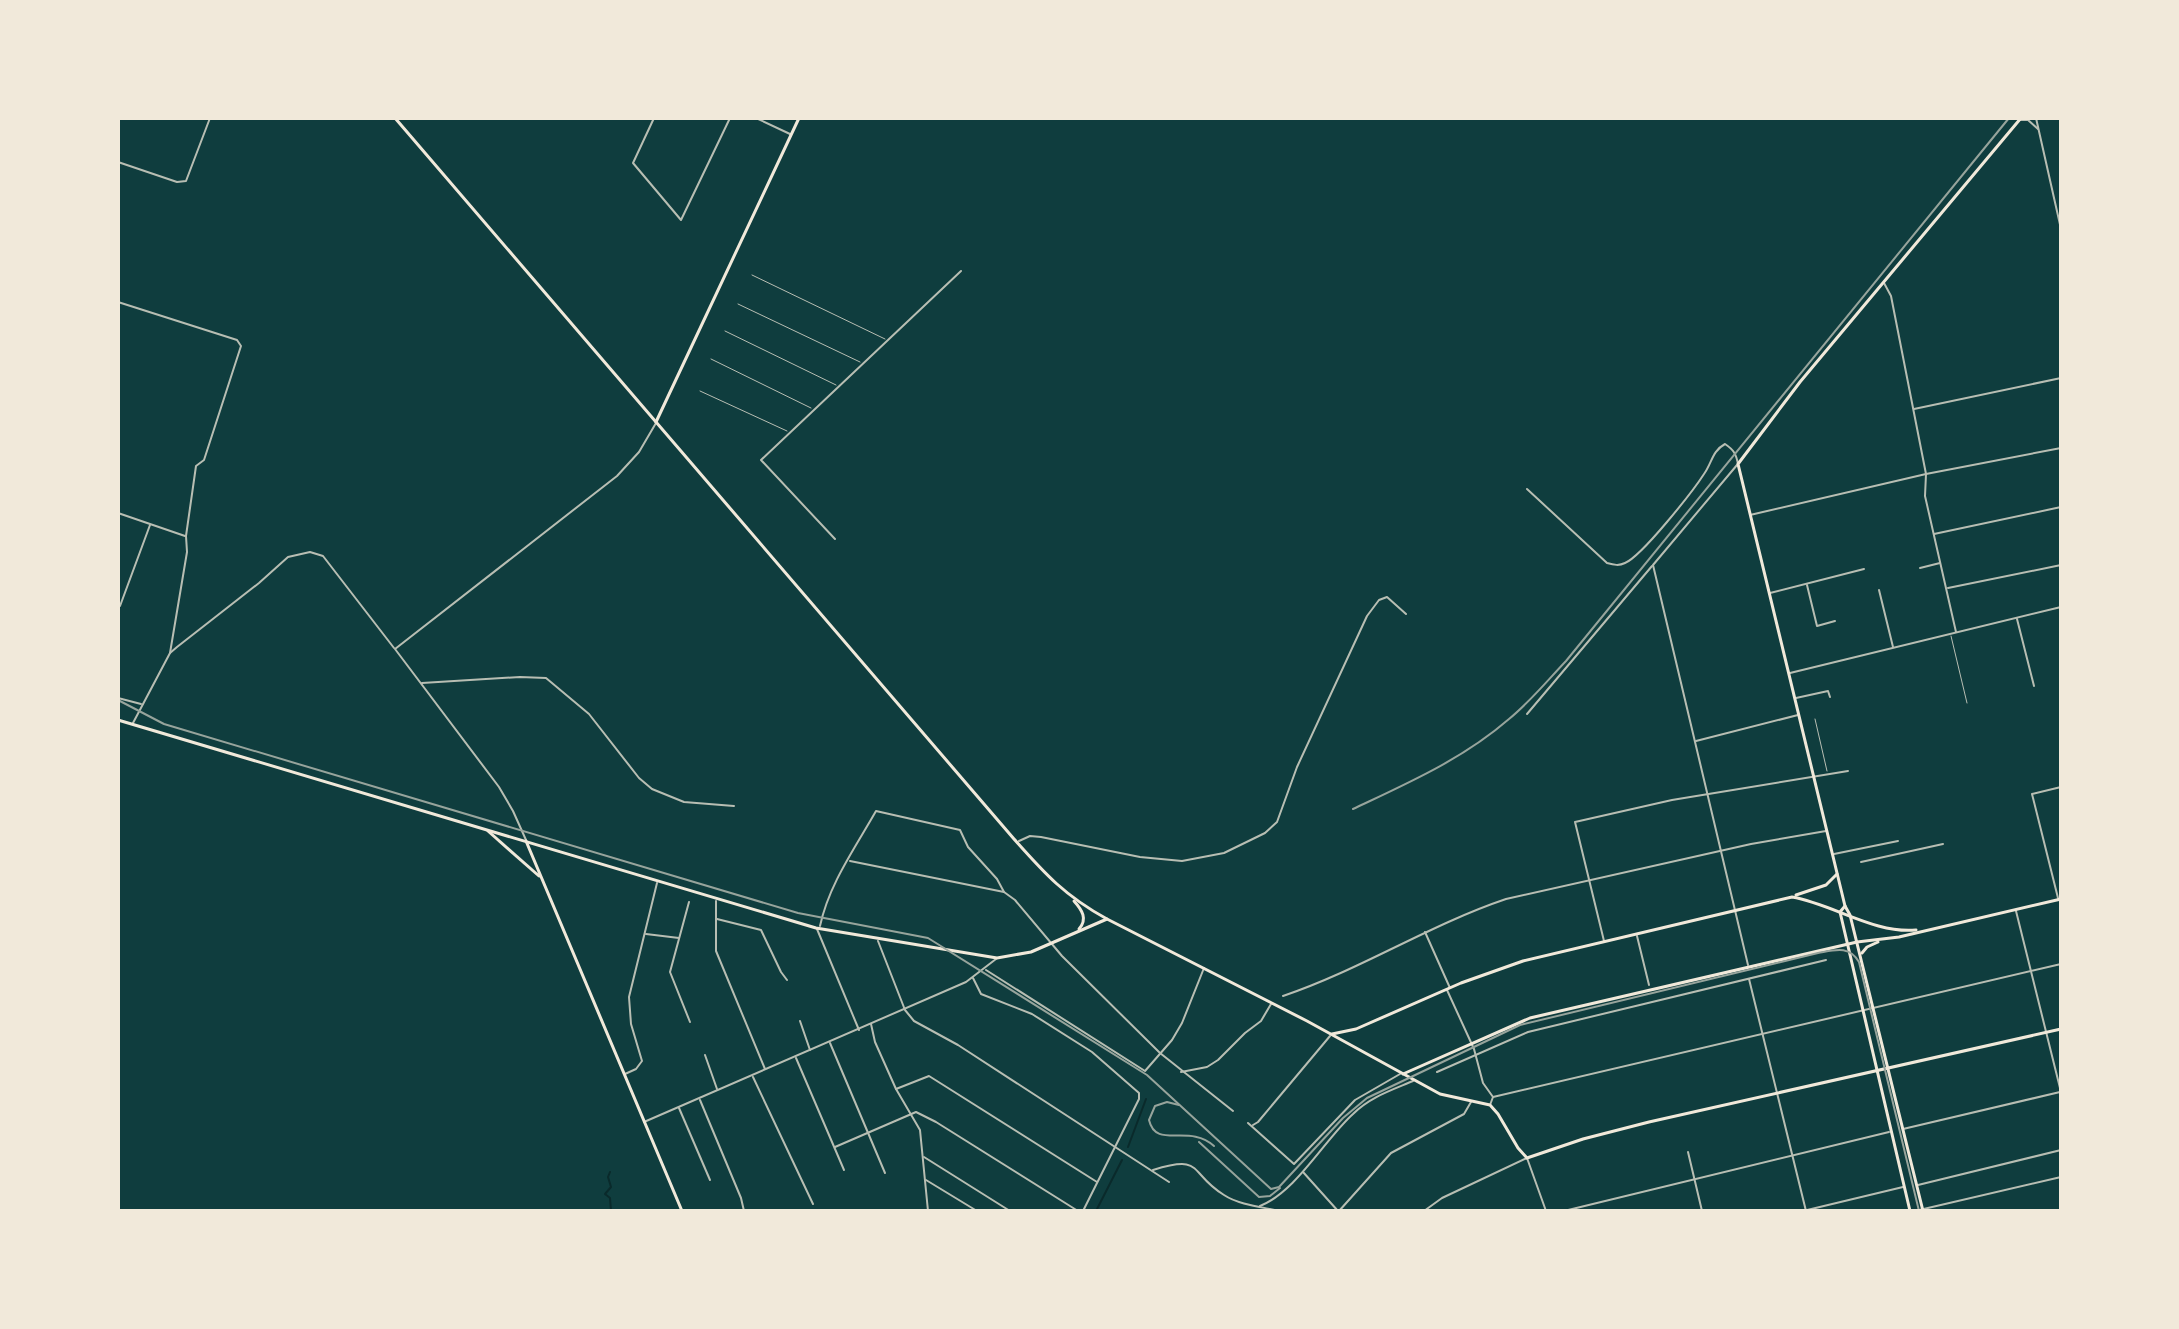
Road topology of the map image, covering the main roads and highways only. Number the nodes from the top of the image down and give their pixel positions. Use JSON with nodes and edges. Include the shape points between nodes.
{"nodes":[{"id":1,"x":395,"y":118,"type":"edge"},
{"id":2,"x":799,"y":118,"type":"edge"},
{"id":3,"x":2020,"y":119,"type":"edge"},
{"id":4,"x":656,"y":423,"type":"junction"},
{"id":5,"x":118,"y":720,"type":"edge"},
{"id":6,"x":485,"y":829,"type":"junction"},
{"id":7,"x":526,"y":841,"type":"junction"},
{"id":8,"x":1837,"y":874,"type":"junction"},
{"id":9,"x":540,"y":878,"type":"junction"},
{"id":10,"x":1070,"y":897,"type":"junction"},
{"id":11,"x":1792,"y":897,"type":"junction"},
{"id":12,"x":2060,"y":899,"type":"edge"},
{"id":13,"x":1845,"y":906,"type":"junction"},
{"id":14,"x":1840,"y":912,"type":"junction"},
{"id":15,"x":1850,"y":915,"type":"junction"},
{"id":16,"x":1107,"y":919,"type":"junction"},
{"id":17,"x":1925,"y":930,"type":"junction"},
{"id":18,"x":1076,"y":931,"type":"junction"},
{"id":19,"x":1883,"y":939,"type":"junction"},
{"id":20,"x":1857,"y":942,"type":"junction"},
{"id":21,"x":1848,"y":944,"type":"junction"},
{"id":22,"x":1861,"y":957,"type":"junction"},
{"id":23,"x":2061,"y":1029,"type":"edge"},
{"id":24,"x":1332,"y":1034,"type":"junction"},
{"id":25,"x":1888,"y":1068,"type":"junction"},
{"id":26,"x":1878,"y":1071,"type":"junction"},
{"id":27,"x":1402,"y":1074,"type":"junction"},
{"id":28,"x":1923,"y":1210,"type":"edge"},
{"id":29,"x":682,"y":1211,"type":"edge"},
{"id":30,"x":1913,"y":1211,"type":"edge"}],
"edges":[{"from":1,"to":4,"type":"main road"},
{"from":2,"to":4,"type":"main road"},
{"from":3,"to":8,"type":"main road","via":[[1738,464]]},
{"from":4,"to":10,"type":"main road"},
{"from":5,"to":6,"type":"main road"},
{"from":6,"to":7,"type":"main road"},
{"from":6,"to":9,"type":"main road"},
{"from":7,"to":9,"type":"main road"},
{"from":7,"to":18,"type":"main road","via":[[818,928],[997,958],[1021,955]]},
{"from":8,"to":11,"type":"main road","via":[[1826,885]]},
{"from":8,"to":13,"type":"main road"},
{"from":9,"to":29,"type":"main road"},
{"from":10,"to":16,"type":"main road"},
{"from":10,"to":18,"type":"main road","via":[[1084,916]]},
{"from":11,"to":14,"type":"main road"},
{"from":11,"to":24,"type":"main road","via":[[1523,961]]},
{"from":12,"to":17,"type":"main road"},
{"from":13,"to":14,"type":"main road"},
{"from":13,"to":15,"type":"main road"},
{"from":14,"to":15,"type":"main road"},
{"from":14,"to":21,"type":"main road"},
{"from":15,"to":17,"type":"main road","via":[[1900,931]]},
{"from":15,"to":20,"type":"main road"},
{"from":16,"to":18,"type":"main road"},
{"from":16,"to":24,"type":"main road"},
{"from":17,"to":19,"type":"main road"},
{"from":19,"to":20,"type":"main road"},
{"from":19,"to":22,"type":"main road"},
{"from":20,"to":21,"type":"main road"},
{"from":20,"to":22,"type":"main road"},
{"from":21,"to":26,"type":"main road"},
{"from":21,"to":27,"type":"main road","via":[[1530,1018]]},
{"from":22,"to":25,"type":"main road"},
{"from":23,"to":25,"type":"main road"},
{"from":24,"to":27,"type":"main road"},
{"from":25,"to":26,"type":"main road"},
{"from":25,"to":28,"type":"main road"},
{"from":26,"to":27,"type":"main road","via":[[1622,1129],[1527,1158],[1490,1105],[1440,1094]]},
{"from":26,"to":30,"type":"main road"}]}
